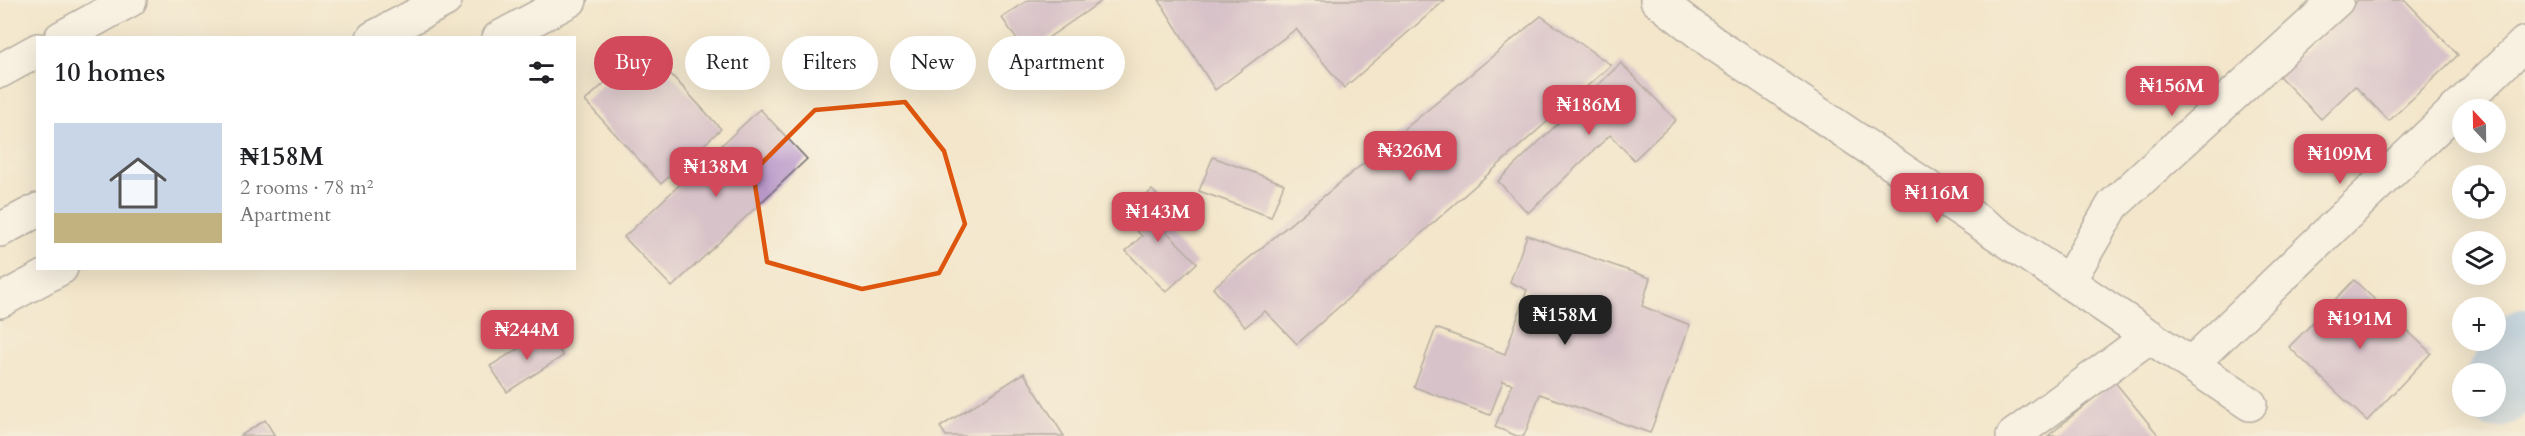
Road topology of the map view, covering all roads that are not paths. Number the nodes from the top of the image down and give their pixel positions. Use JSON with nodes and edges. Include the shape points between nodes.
{"nodes":[{"id":1,"x":130,"y":0,"type":"edge"},
{"id":2,"x":445,"y":0,"type":"edge"},
{"id":3,"x":570,"y":0,"type":"edge"},
{"id":4,"x":1657,"y":0,"type":"edge"},
{"id":5,"x":2337,"y":0,"type":"edge"},
{"id":6,"x":65,"y":36,"type":"edge"},
{"id":7,"x":377,"y":36,"type":"edge"},
{"id":8,"x":504,"y":36,"type":"edge"},
{"id":9,"x":2525,"y":43,"type":"edge"},
{"id":10,"x":36,"y":51,"type":"edge"},
{"id":11,"x":0,"y":70,"type":"edge"},
{"id":12,"x":36,"y":211,"type":"edge"},
{"id":13,"x":0,"y":230,"type":"edge"},
{"id":14,"x":57,"y":270,"type":"edge"},
{"id":15,"x":2068,"y":282,"type":"junction"},
{"id":16,"x":0,"y":301,"type":"edge"},
{"id":17,"x":2150,"y":336,"type":"junction"},
{"id":18,"x":2191,"y":364,"type":"junction"},
{"id":19,"x":2250,"y":404,"type":"dead end"},
{"id":20,"x":2013,"y":436,"type":"edge"}],
"edges":[{"from":1,"to":6,"type":"main road"},
{"from":2,"to":7,"type":"main road"},
{"from":3,"to":8,"type":"main road"},
{"from":4,"to":15,"type":"main road","via":[[1713,43]]},
{"from":5,"to":15,"type":"main road","via":[[2113,206]]},
{"from":9,"to":18,"type":"main road"},
{"from":10,"to":11,"type":"main road"},
{"from":12,"to":13,"type":"main road"},
{"from":14,"to":16,"type":"main road"},
{"from":15,"to":17,"type":"main road"},
{"from":17,"to":18,"type":"main road"},
{"from":17,"to":20,"type":"main road"},
{"from":18,"to":19,"type":"main road"}]}
